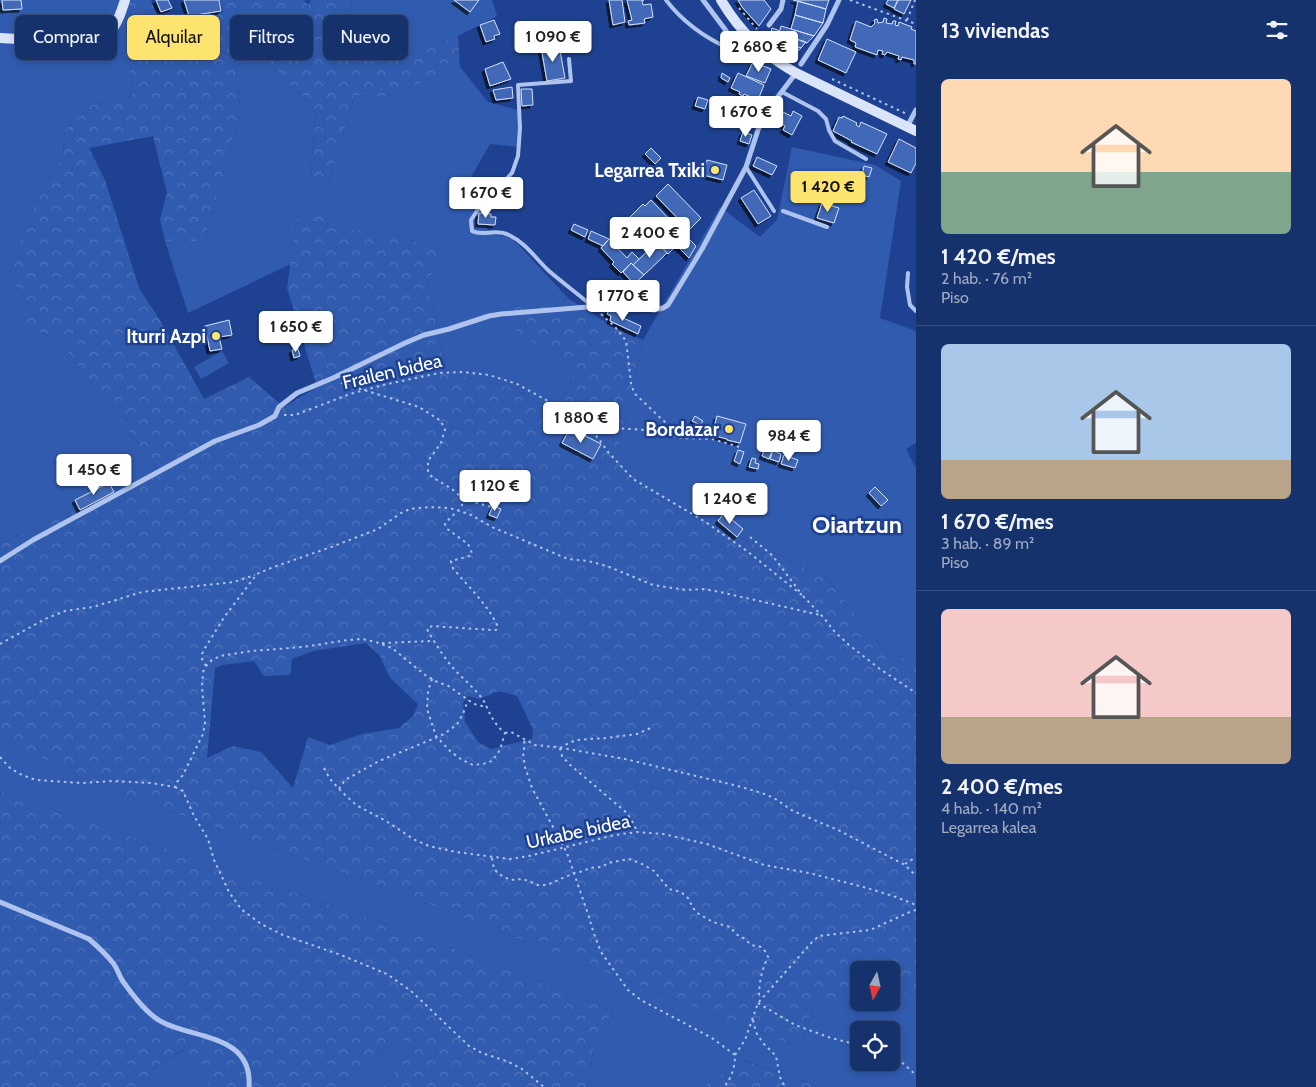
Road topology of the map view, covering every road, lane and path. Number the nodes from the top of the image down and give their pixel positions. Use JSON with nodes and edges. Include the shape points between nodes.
{"nodes":[{"id":1,"x":125,"y":0,"type":"edge"},
{"id":2,"x":666,"y":0,"type":"edge"},
{"id":3,"x":704,"y":0,"type":"edge"},
{"id":4,"x":721,"y":0,"type":"edge"},
{"id":5,"x":783,"y":0,"type":"edge"},
{"id":6,"x":840,"y":0,"type":"edge"},
{"id":7,"x":850,"y":0,"type":"edge"},
{"id":8,"x":915,"y":0,"type":"edge"},
{"id":9,"x":735,"y":3,"type":"dead end"},
{"id":10,"x":907,"y":20,"type":"junction"},
{"id":11,"x":916,"y":24,"type":"edge"},
{"id":12,"x":769,"y":25,"type":"dead end"},
{"id":13,"x":760,"y":33,"type":"dead end"},
{"id":14,"x":0,"y":38,"type":"edge"},
{"id":15,"x":757,"y":46,"type":"junction"},
{"id":16,"x":746,"y":52,"type":"junction"},
{"id":17,"x":569,"y":60,"type":"dead end"},
{"id":18,"x":798,"y":68,"type":"junction"},
{"id":19,"x":829,"y":78,"type":"dead end"},
{"id":20,"x":782,"y":92,"type":"junction"},
{"id":21,"x":916,"y":110,"type":"edge"},
{"id":22,"x":912,"y":125,"type":"edge"},
{"id":23,"x":866,"y":159,"type":"dead end"},
{"id":24,"x":746,"y":167,"type":"junction"},
{"id":25,"x":774,"y":211,"type":"dead end"},
{"id":26,"x":784,"y":211,"type":"dead end"},
{"id":27,"x":827,"y":227,"type":"dead end"},
{"id":28,"x":908,"y":273,"type":"dead end"},
{"id":29,"x":592,"y":306,"type":"junction"},
{"id":30,"x":916,"y":311,"type":"edge"},
{"id":31,"x":333,"y":378,"type":"junction"},
{"id":32,"x":364,"y":390,"type":"junction"},
{"id":33,"x":274,"y":416,"type":"junction"},
{"id":34,"x":587,"y":426,"type":"junction"},
{"id":35,"x":682,"y":438,"type":"junction"},
{"id":36,"x":743,"y":448,"type":"dead end"},
{"id":37,"x":463,"y":499,"type":"junction"},
{"id":38,"x":495,"y":508,"type":"dead end"},
{"id":39,"x":457,"y":510,"type":"junction"},
{"id":40,"x":750,"y":537,"type":"dead end"},
{"id":41,"x":0,"y":561,"type":"edge"},
{"id":42,"x":257,"y":574,"type":"junction"},
{"id":43,"x":803,"y":596,"type":"junction"},
{"id":44,"x":820,"y":615,"type":"junction"},
{"id":45,"x":434,"y":641,"type":"junction"},
{"id":46,"x":380,"y":643,"type":"junction"},
{"id":47,"x":0,"y":644,"type":"edge"},
{"id":48,"x":206,"y":666,"type":"junction"},
{"id":49,"x":432,"y":679,"type":"junction"},
{"id":50,"x":916,"y":693,"type":"edge"},
{"id":51,"x":468,"y":700,"type":"junction"},
{"id":52,"x":485,"y":703,"type":"junction"},
{"id":53,"x":653,"y":727,"type":"dead end"},
{"id":54,"x":505,"y":733,"type":"junction"},
{"id":55,"x":437,"y":737,"type":"junction"},
{"id":56,"x":524,"y":740,"type":"junction"},
{"id":57,"x":560,"y":748,"type":"junction"},
{"id":58,"x":0,"y":757,"type":"edge"},
{"id":59,"x":324,"y":768,"type":"dead end"},
{"id":60,"x":175,"y":786,"type":"junction"},
{"id":61,"x":338,"y":789,"type":"junction"},
{"id":62,"x":637,"y":832,"type":"junction"},
{"id":63,"x":563,"y":848,"type":"junction"},
{"id":64,"x":492,"y":857,"type":"junction"},
{"id":65,"x":916,"y":858,"type":"edge"},
{"id":66,"x":905,"y":865,"type":"junction"},
{"id":67,"x":574,"y":873,"type":"junction"},
{"id":68,"x":916,"y":876,"type":"edge"},
{"id":69,"x":0,"y":902,"type":"edge"},
{"id":70,"x":916,"y":905,"type":"edge"},
{"id":71,"x":916,"y":910,"type":"edge"},
{"id":72,"x":759,"y":1001,"type":"junction"},
{"id":73,"x":753,"y":1018,"type":"junction"},
{"id":74,"x":850,"y":1043,"type":"edge"},
{"id":75,"x":735,"y":1055,"type":"junction"},
{"id":76,"x":900,"y":1062,"type":"edge"},
{"id":77,"x":916,"y":1075,"type":"edge"},
{"id":78,"x":249,"y":1087,"type":"edge"},
{"id":79,"x":544,"y":1087,"type":"edge"},
{"id":80,"x":724,"y":1087,"type":"edge"},
{"id":81,"x":785,"y":1087,"type":"edge"}],
"edges":[{"from":1,"to":14,"type":"main road","via":[[111,32],[99,40],[88,43]]},
{"from":2,"to":16,"type":"lane","via":[[699,32],[739,53]]},
{"from":3,"to":16,"type":"street"},
{"from":4,"to":15,"type":"main road"},
{"from":5,"to":12,"type":"street","via":[[781,9]]},
{"from":6,"to":18,"type":"street","name":"Frailen bidea"},
{"from":7,"to":10,"type":"path"},
{"from":8,"to":10,"type":"path"},
{"from":9,"to":13,"type":"path"},
{"from":10,"to":11,"type":"path"},
{"from":15,"to":16,"type":"lane"},
{"from":15,"to":18,"type":"main road","via":[[779,64]]},
{"from":17,"to":29,"type":"lane","via":[[571,81],[518,85],[520,128],[518,156],[512,173],[470,220],[472,231],[503,232],[522,243],[548,270]]},
{"from":18,"to":20,"type":"street","name":"Frailen bidea"},
{"from":18,"to":22,"type":"main road"},
{"from":19,"to":22,"type":"path","via":[[906,113]]},
{"from":20,"to":23,"type":"lane","via":[[818,111],[826,120],[835,141]]},
{"from":20,"to":24,"type":"street","name":"Frailen bidea","via":[[767,111]]},
{"from":21,"to":22,"type":"street"},
{"from":24,"to":25,"type":"lane"},
{"from":24,"to":29,"type":"street","name":"Frailen bidea","via":[[668,305],[654,310],[624,304]]},
{"from":26,"to":27,"type":"lane"},
{"from":28,"to":30,"type":"lane","via":[[910,305]]},
{"from":29,"to":31,"type":"street","name":"Frailen bidea","via":[[490,316],[405,342]]},
{"from":29,"to":35,"type":"path","via":[[626,341],[634,394]]},
{"from":31,"to":32,"type":"path"},
{"from":31,"to":33,"type":"street","name":"Frailen bidea","via":[[297,393],[279,407]]},
{"from":32,"to":33,"type":"path","name":"Frailen bidea","via":[[295,415]]},
{"from":32,"to":34,"type":"path","name":"Frailen bidea","via":[[439,373],[489,375],[517,384]]},
{"from":32,"to":37,"type":"path","via":[[419,407],[441,421],[446,430],[428,461],[428,471]]},
{"from":33,"to":41,"type":"street","name":"Frailen bidea","via":[[192,453]]},
{"from":34,"to":35,"type":"path","via":[[644,430]]},
{"from":34,"to":43,"type":"path","name":"Frailen bidea","via":[[633,479],[704,521]]},
{"from":35,"to":36,"type":"path","via":[[712,440]]},
{"from":37,"to":38,"type":"path"},
{"from":37,"to":39,"type":"path","via":[[464,503]]},
{"from":39,"to":42,"type":"path","via":[[410,509],[378,529]]},
{"from":39,"to":44,"type":"path","via":[[560,556],[607,566],[653,585],[720,592]]},
{"from":39,"to":45,"type":"path","via":[[445,524],[446,528],[468,544],[472,552],[470,556],[451,561],[452,567],[492,614],[498,627],[496,630],[482,630],[432,626],[428,629]]},
{"from":40,"to":43,"type":"path","via":[[772,555]]},
{"from":42,"to":47,"type":"path","via":[[234,582],[142,592],[93,607],[65,611]]},
{"from":42,"to":48,"type":"path","via":[[205,648],[202,659]]},
{"from":43,"to":44,"type":"path"},
{"from":44,"to":50,"type":"path","via":[[850,645]]},
{"from":45,"to":46,"type":"path"},
{"from":45,"to":52,"type":"path"},
{"from":46,"to":48,"type":"path","via":[[348,640],[220,656]]},
{"from":46,"to":49,"type":"path","via":[[392,648]]},
{"from":48,"to":60,"type":"path","via":[[202,687],[203,734]]},
{"from":49,"to":51,"type":"path"},
{"from":49,"to":55,"type":"path","via":[[427,709]]},
{"from":51,"to":52,"type":"path","via":[[482,706]]},
{"from":51,"to":55,"type":"path","via":[[457,724]]},
{"from":52,"to":54,"type":"path","via":[[489,714]]},
{"from":53,"to":57,"type":"path","via":[[637,734],[576,740]]},
{"from":54,"to":55,"type":"path","via":[[500,750],[492,761],[473,765],[450,751]]},
{"from":54,"to":56,"type":"path","via":[[511,732]]},
{"from":55,"to":61,"type":"path","via":[[371,765],[345,780]]},
{"from":56,"to":57,"type":"path"},
{"from":56,"to":63,"type":"path","via":[[525,767],[532,788]]},
{"from":57,"to":62,"type":"path","via":[[569,764],[627,813]]},
{"from":57,"to":66,"type":"path","via":[[625,759],[762,793]]},
{"from":58,"to":60,"type":"path","via":[[10,768],[36,780]]},
{"from":59,"to":61,"type":"path","name":"Urkabe bidea"},
{"from":60,"to":79,"type":"path","via":[[183,791],[208,839],[229,892],[241,909],[284,935],[387,974],[411,991],[469,1046],[522,1069]]},
{"from":61,"to":64,"type":"path","name":"Urkabe bidea","via":[[356,805],[415,840],[456,852]]},
{"from":62,"to":63,"type":"path","name":"Urkabe bidea"},
{"from":62,"to":70,"type":"path","name":"Urkabe bidea","via":[[707,844],[764,865],[809,872]]},
{"from":63,"to":64,"type":"path","name":"Urkabe bidea","via":[[510,859]]},
{"from":63,"to":67,"type":"path"},
{"from":64,"to":67,"type":"path","via":[[494,869],[510,880],[523,879],[547,885]]},
{"from":65,"to":66,"type":"path"},
{"from":66,"to":68,"type":"path"},
{"from":67,"to":72,"type":"path","via":[[630,858],[654,871],[669,889],[688,898],[697,913],[730,927],[751,945],[766,952],[768,957],[760,980]]},
{"from":67,"to":75,"type":"path","via":[[596,942],[628,990],[712,1038]]},
{"from":69,"to":78,"type":"street","via":[[89,939],[114,965],[122,980],[153,1016],[168,1025],[219,1040],[235,1051],[246,1064]]},
{"from":71,"to":72,"type":"path","via":[[870,930],[819,936]]},
{"from":72,"to":73,"type":"path"},
{"from":72,"to":74,"type":"path","via":[[795,1026]]},
{"from":73,"to":75,"type":"path"},
{"from":73,"to":81,"type":"path","via":[[757,1034],[776,1056]]},
{"from":75,"to":80,"type":"path","via":[[735,1066]]},
{"from":76,"to":77,"type":"path"}]}
